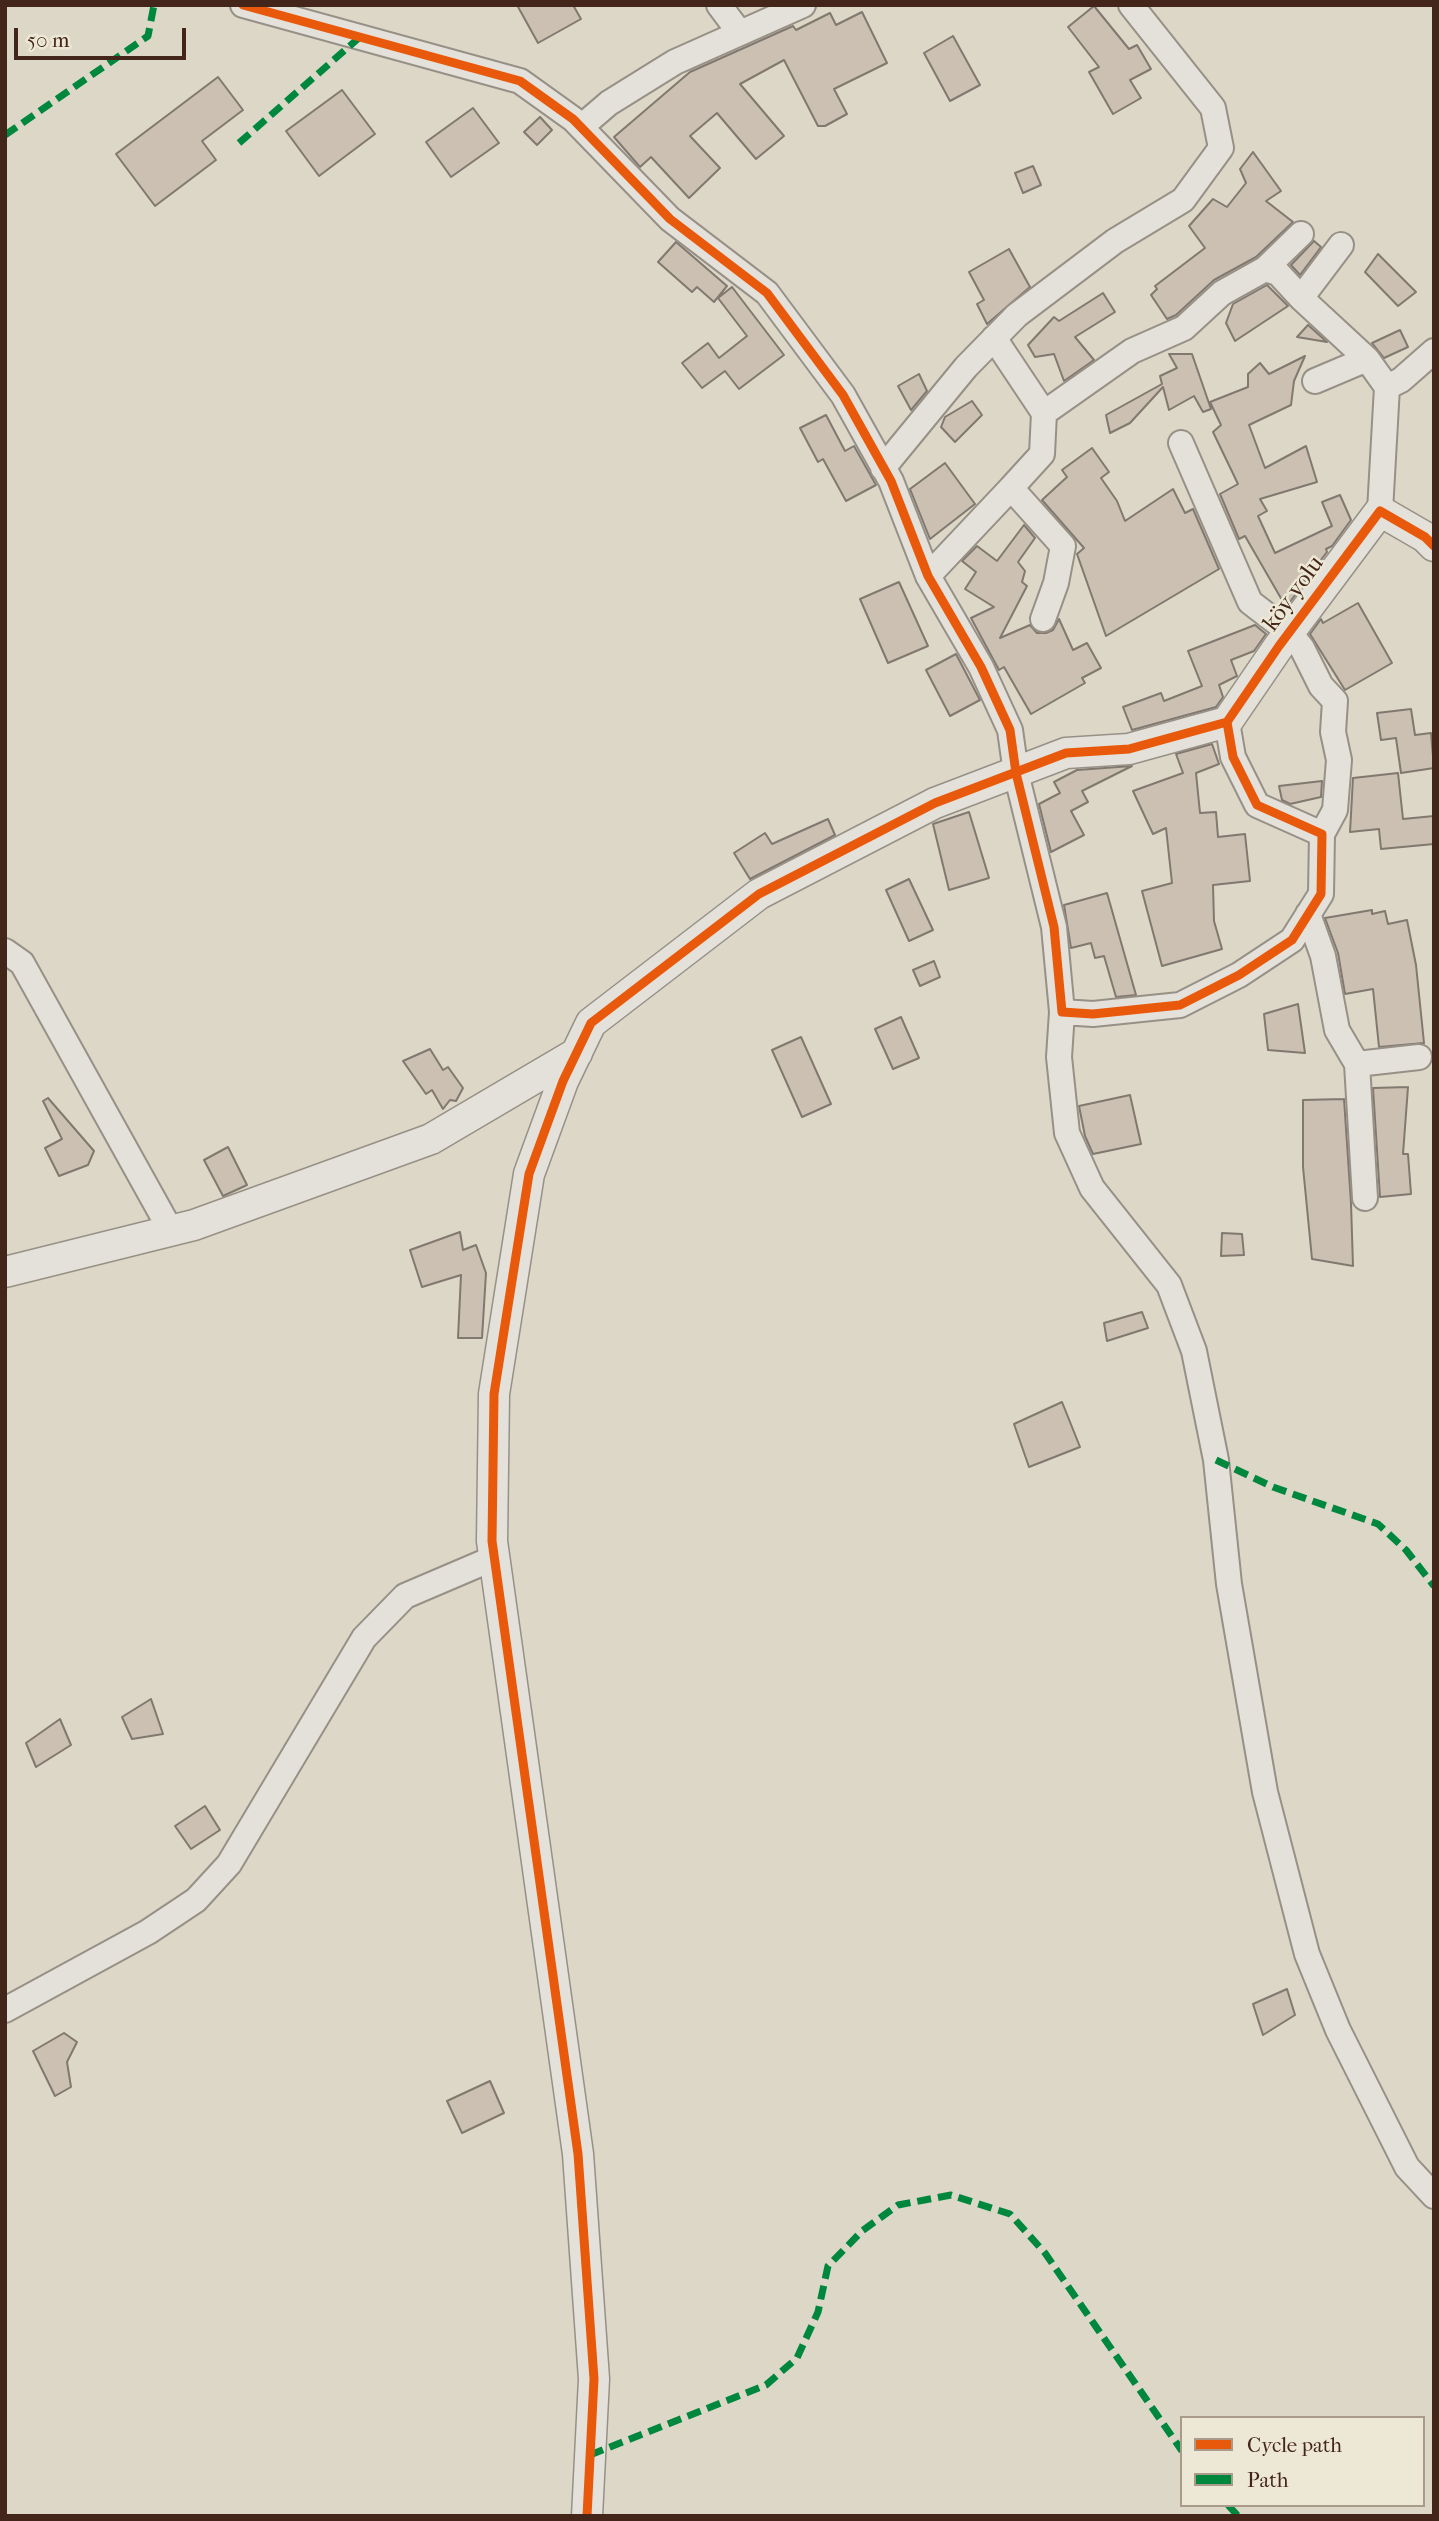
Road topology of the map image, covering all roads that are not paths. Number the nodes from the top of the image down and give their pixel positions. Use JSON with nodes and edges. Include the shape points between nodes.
{"nodes":[{"id":1,"x":243,"y":5,"type":"edge"},
{"id":2,"x":719,"y":5,"type":"edge"},
{"id":3,"x":803,"y":5,"type":"edge"},
{"id":4,"x":1131,"y":5,"type":"edge"},
{"id":5,"x":740,"y":33,"type":"junction"},
{"id":6,"x":581,"y":127,"type":"junction"},
{"id":7,"x":1301,"y":234,"type":"dead end"},
{"id":8,"x":1341,"y":245,"type":"dead end"},
{"id":9,"x":1265,"y":269,"type":"junction"},
{"id":10,"x":1301,"y":298,"type":"junction"},
{"id":11,"x":995,"y":338,"type":"junction"},
{"id":12,"x":1434,"y":351,"type":"edge"},
{"id":13,"x":1367,"y":359,"type":"junction"},
{"id":14,"x":1315,"y":381,"type":"dead end"},
{"id":15,"x":1387,"y":387,"type":"junction"},
{"id":16,"x":1044,"y":412,"type":"junction"},
{"id":17,"x":1181,"y":443,"type":"dead end"},
{"id":18,"x":883,"y":468,"type":"junction"},
{"id":19,"x":1011,"y":488,"type":"junction"},
{"id":20,"x":1380,"y":511,"type":"junction"},
{"id":21,"x":1434,"y":546,"type":"edge"},
{"id":22,"x":928,"y":576,"type":"junction"},
{"id":23,"x":1043,"y":619,"type":"dead end"},
{"id":24,"x":1289,"y":632,"type":"junction"},
{"id":25,"x":1227,"y":722,"type":"junction"},
{"id":26,"x":1016,"y":772,"type":"junction"},
{"id":27,"x":1322,"y":834,"type":"junction"},
{"id":28,"x":1308,"y":914,"type":"junction"},
{"id":29,"x":5,"y":951,"type":"edge"},
{"id":30,"x":1062,"y":1012,"type":"junction"},
{"id":31,"x":577,"y":1053,"type":"junction"},
{"id":32,"x":1419,"y":1057,"type":"dead end"},
{"id":33,"x":1357,"y":1064,"type":"junction"},
{"id":34,"x":1365,"y":1198,"type":"dead end"},
{"id":35,"x":171,"y":1231,"type":"junction"},
{"id":36,"x":5,"y":1272,"type":"edge"},
{"id":37,"x":494,"y":1558,"type":"junction"},
{"id":38,"x":5,"y":2010,"type":"edge"},
{"id":39,"x":1434,"y":2196,"type":"edge"},
{"id":40,"x":587,"y":2516,"type":"edge"}],
"edges":[{"from":1,"to":6,"type":"street","via":[[520,81]]},
{"from":2,"to":5,"type":"street"},
{"from":3,"to":5,"type":"street"},
{"from":4,"to":11,"type":"street","via":[[1213,108],[1221,148],[1183,200],[1115,241],[1017,315]]},
{"from":5,"to":6,"type":"street","via":[[675,62],[609,103]]},
{"from":6,"to":18,"type":"street","via":[[670,219],[767,293],[843,396]]},
{"from":7,"to":9,"type":"street"},
{"from":8,"to":10,"type":"street"},
{"from":9,"to":10,"type":"street","via":[[1278,273]]},
{"from":9,"to":16,"type":"street","via":[[1222,293],[1184,328],[1132,351]]},
{"from":10,"to":13,"type":"street"},
{"from":11,"to":16,"type":"street"},
{"from":11,"to":18,"type":"street"},
{"from":12,"to":15,"type":"street"},
{"from":13,"to":14,"type":"street"},
{"from":13,"to":15,"type":"street"},
{"from":15,"to":20,"type":"street"},
{"from":16,"to":19,"type":"street","via":[[1041,454]]},
{"from":17,"to":24,"type":"street","via":[[1250,602]]},
{"from":18,"to":22,"type":"street"},
{"from":19,"to":22,"type":"street"},
{"from":19,"to":23,"type":"street","via":[[1063,546]]},
{"from":20,"to":21,"type":"street"},
{"from":20,"to":24,"type":"street","name":"köy yolu"},
{"from":22,"to":26,"type":"street","via":[[981,667],[1010,730]]},
{"from":24,"to":25,"type":"street","name":"köy yolu"},
{"from":24,"to":27,"type":"street","via":[[1321,687],[1335,701],[1333,732],[1339,760],[1335,810]]},
{"from":25,"to":26,"type":"street","via":[[1129,748],[1066,753]]},
{"from":25,"to":27,"type":"street","via":[[1233,757],[1257,804]]},
{"from":26,"to":30,"type":"street","via":[[1054,927]]},
{"from":26,"to":31,"type":"street","via":[[935,803],[759,894],[591,1023]]},
{"from":27,"to":28,"type":"street","via":[[1321,894]]},
{"from":28,"to":30,"type":"street","via":[[1292,940],[1239,975],[1180,1005],[1093,1014]]},
{"from":28,"to":33,"type":"street","via":[[1323,956],[1337,1030]]},
{"from":29,"to":35,"type":"street","via":[[22,963]]},
{"from":30,"to":39,"type":"street","via":[[1059,1057],[1067,1133],[1092,1188],[1169,1285],[1194,1351],[1216,1460],[1229,1584],[1265,1792],[1307,1954],[1338,2030],[1407,2167]]},
{"from":31,"to":35,"type":"street","via":[[431,1139]]},
{"from":31,"to":37,"type":"street","via":[[527,1188],[494,1394]]},
{"from":32,"to":33,"type":"street"},
{"from":33,"to":34,"type":"street"},
{"from":35,"to":36,"type":"street"},
{"from":37,"to":38,"type":"street","via":[[405,1596],[364,1638],[229,1864],[196,1900],[148,1932]]},
{"from":37,"to":40,"type":"street","via":[[578,2154],[594,2379]]}]}
